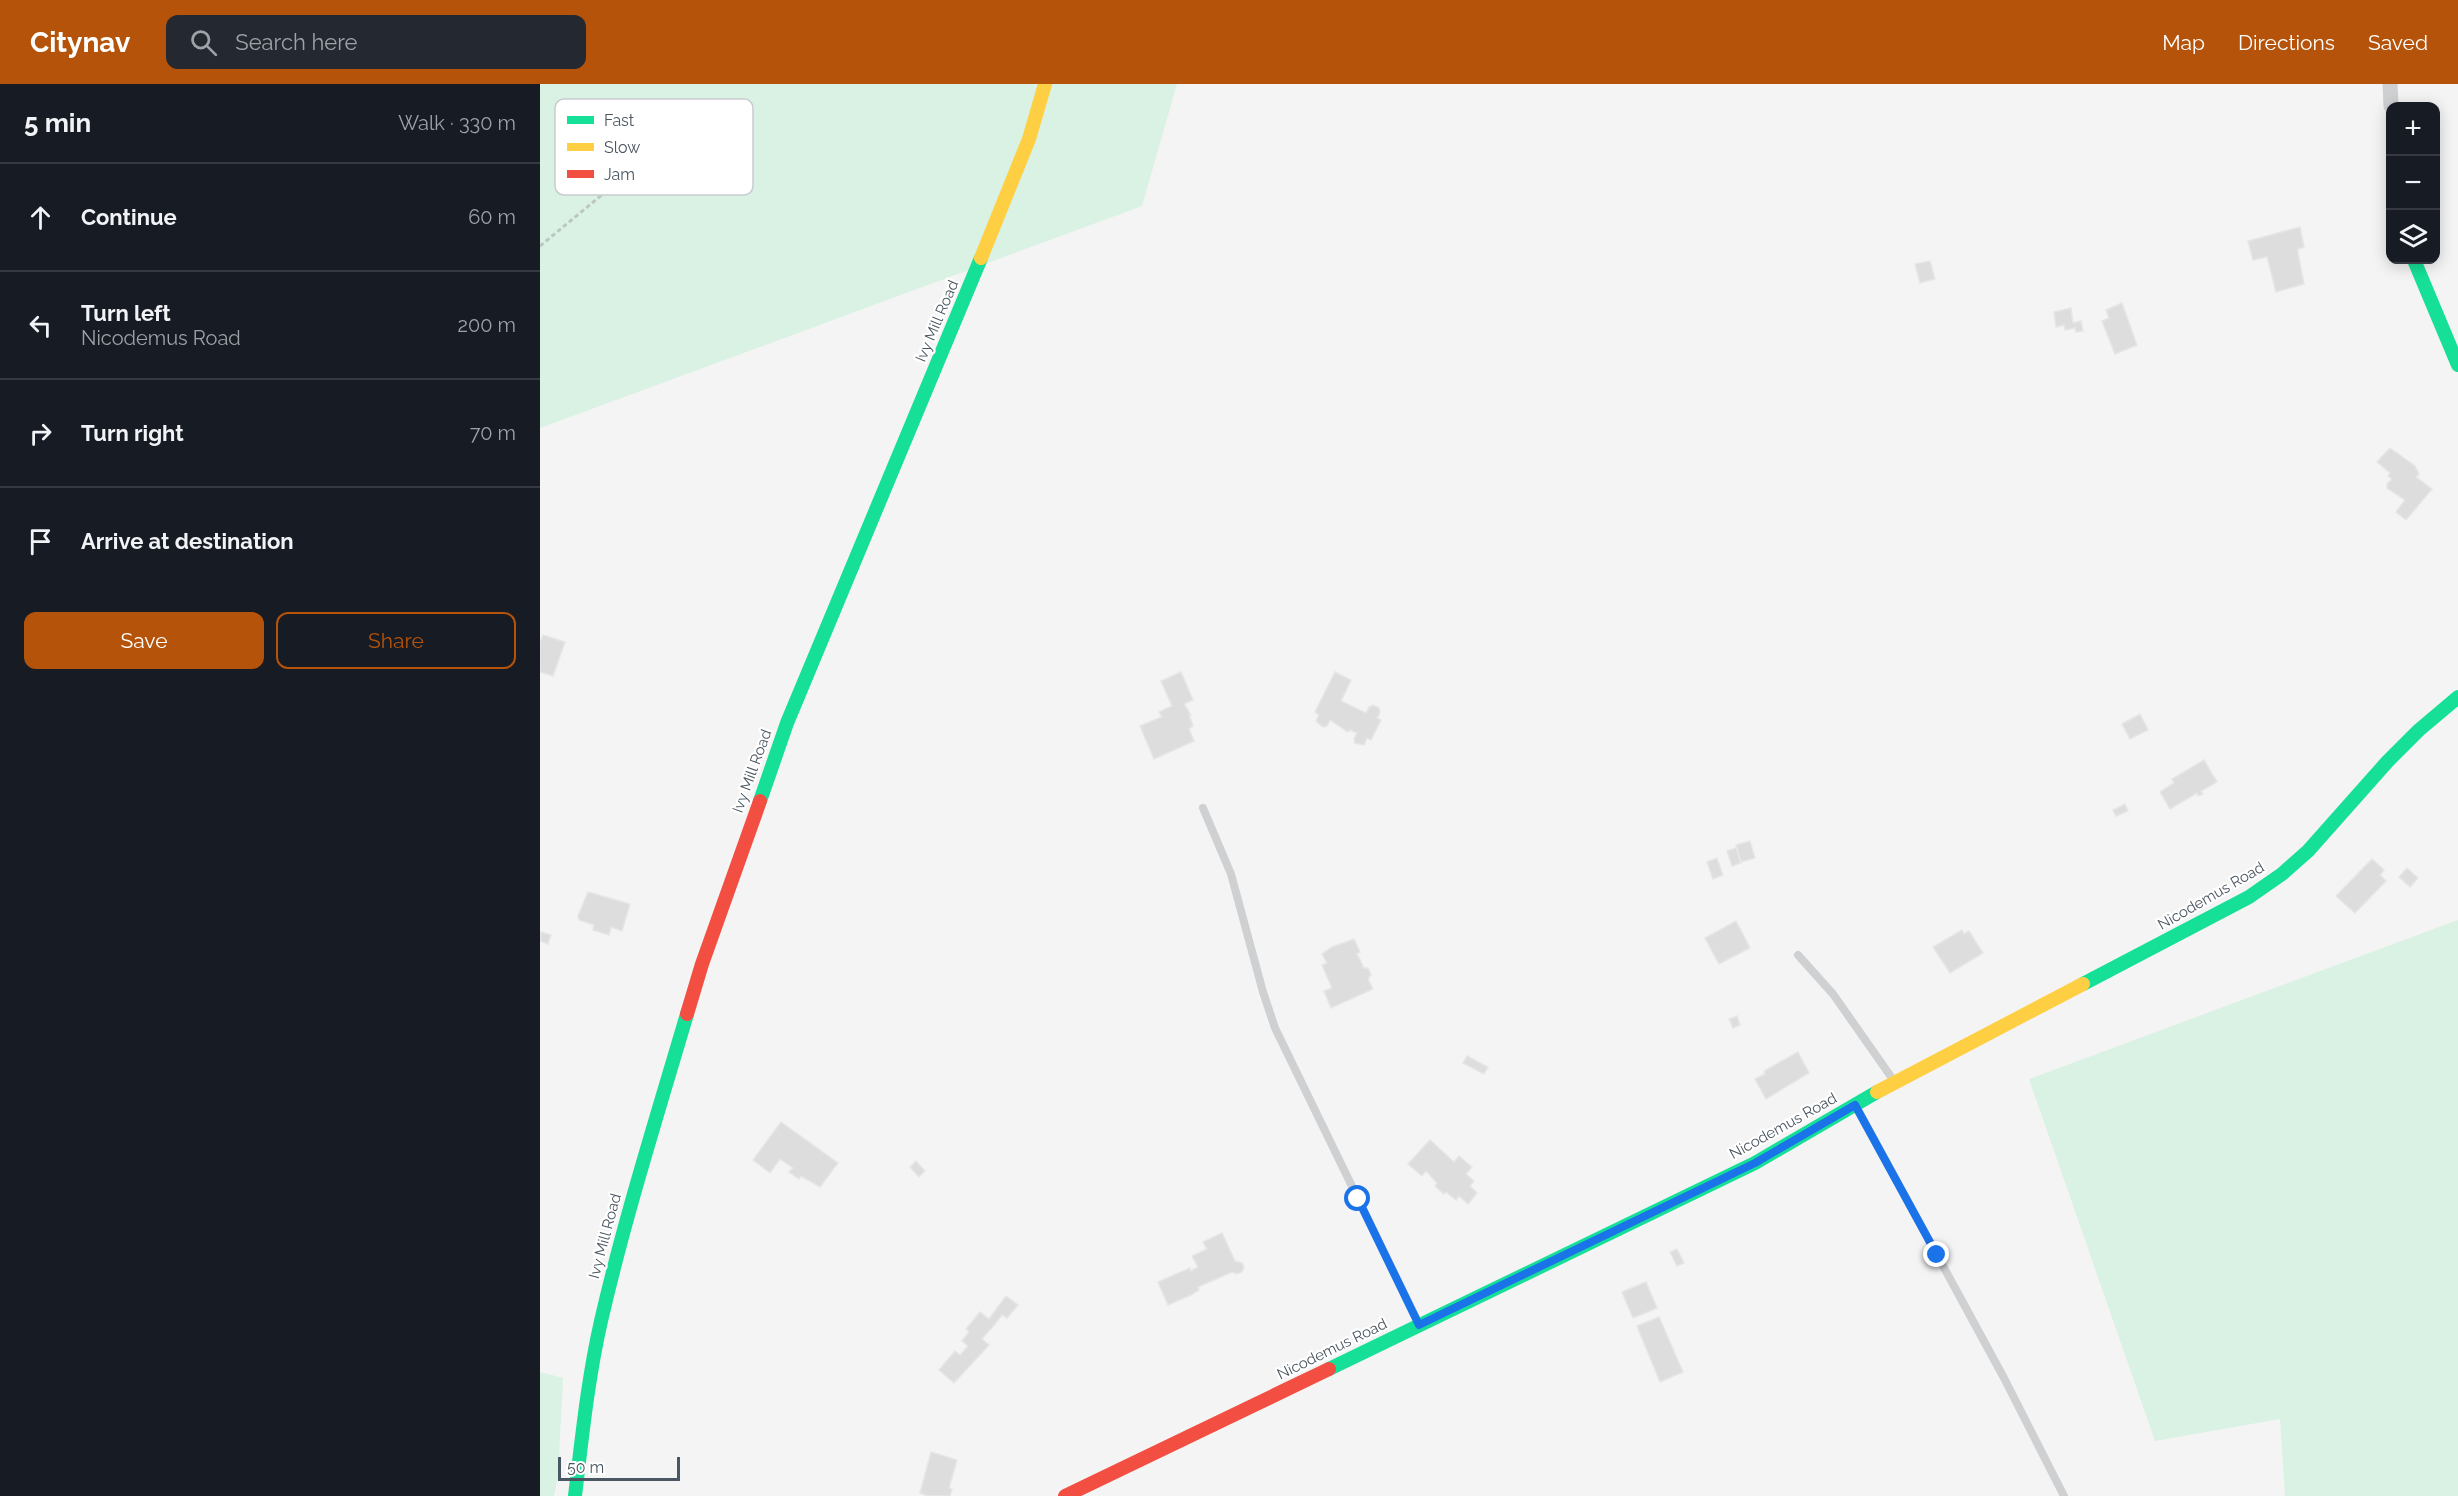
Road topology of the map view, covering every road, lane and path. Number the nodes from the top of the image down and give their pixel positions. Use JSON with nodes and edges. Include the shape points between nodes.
{"nodes":[{"id":1,"x":1045,"y":84,"type":"edge"},
{"id":2,"x":2390,"y":84,"type":"edge"},
{"id":3,"x":2391,"y":102,"type":"edge"},
{"id":4,"x":602,"y":195,"type":"edge"},
{"id":5,"x":540,"y":246,"type":"edge"},
{"id":6,"x":2416,"y":264,"type":"edge"},
{"id":7,"x":2458,"y":365,"type":"edge"},
{"id":8,"x":2458,"y":698,"type":"edge"},
{"id":9,"x":1203,"y":808,"type":"dead end"},
{"id":10,"x":1798,"y":956,"type":"dead end"},
{"id":11,"x":1894,"y":1082,"type":"junction"},
{"id":12,"x":1855,"y":1105,"type":"junction"},
{"id":13,"x":1419,"y":1325,"type":"junction"},
{"id":14,"x":575,"y":1496,"type":"edge"},
{"id":15,"x":1065,"y":1496,"type":"edge"},
{"id":16,"x":2064,"y":1496,"type":"edge"}],
"edges":[{"from":1,"to":14,"type":"street","name":"Ivy Mill Road","via":[[1006,198],[787,723],[702,964],[626,1219],[600,1322]]},
{"from":2,"to":3,"type":"street"},
{"from":4,"to":5,"type":"path"},
{"from":6,"to":7,"type":"street"},
{"from":8,"to":11,"type":"street","name":"Nicodemus Road","via":[[2387,762],[2308,851],[2249,897]]},
{"from":9,"to":13,"type":"lane","via":[[1231,874],[1275,1028]]},
{"from":10,"to":11,"type":"lane","via":[[1833,994]]},
{"from":11,"to":12,"type":"street","name":"Nicodemus Road"},
{"from":12,"to":13,"type":"street","name":"Nicodemus Road","via":[[1755,1163]]},
{"from":12,"to":16,"type":"lane"},
{"from":13,"to":15,"type":"street","name":"Nicodemus Road"}]}
